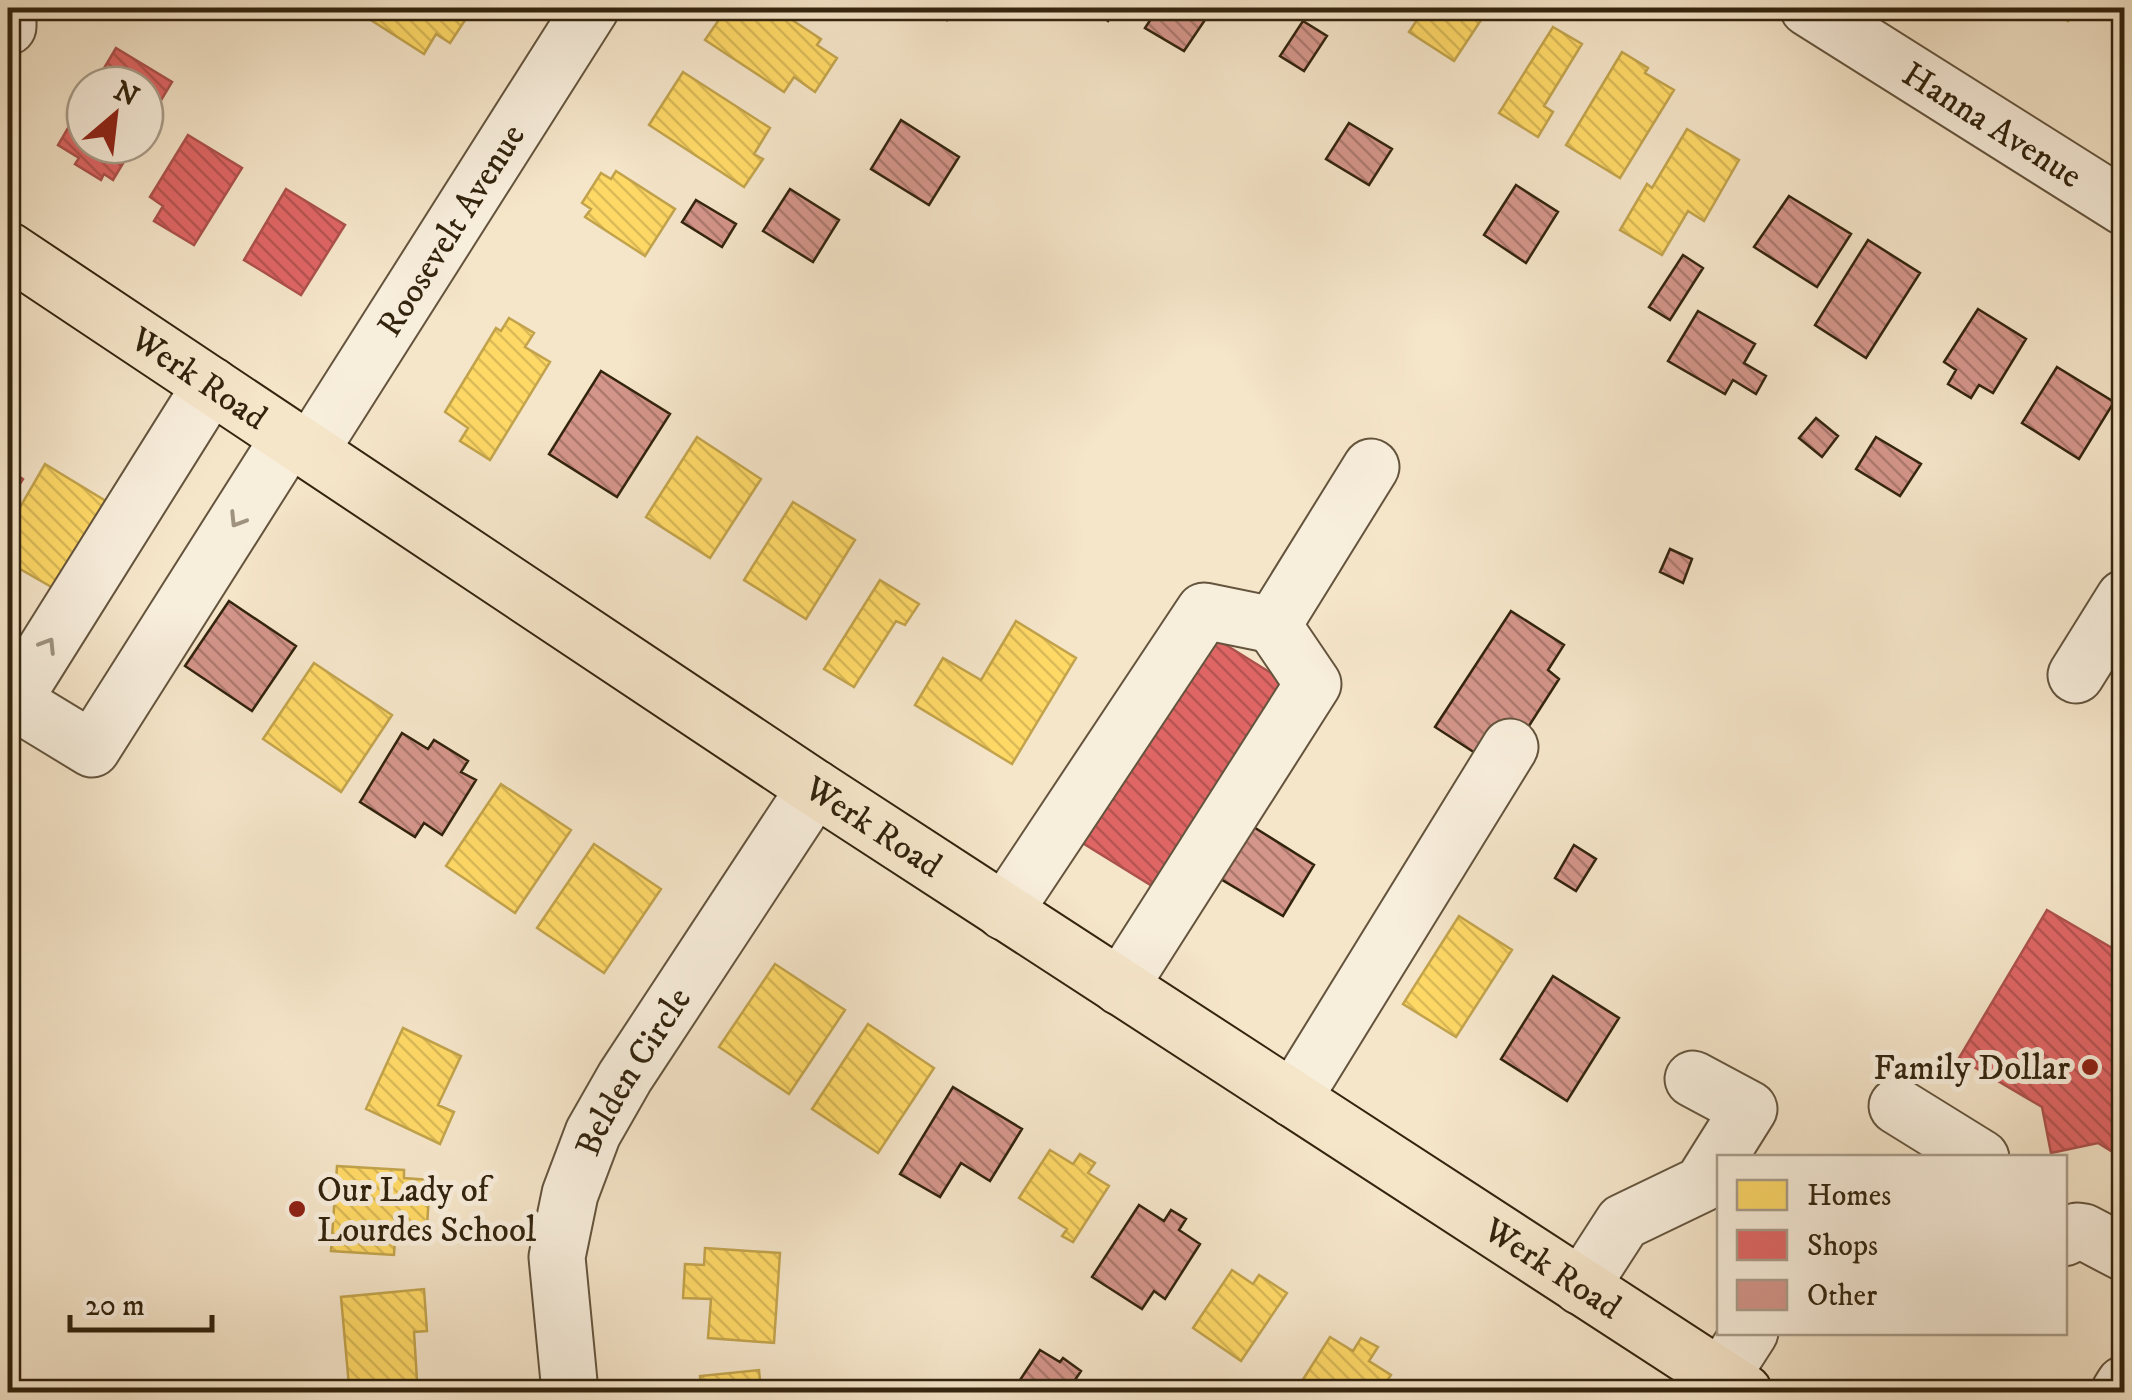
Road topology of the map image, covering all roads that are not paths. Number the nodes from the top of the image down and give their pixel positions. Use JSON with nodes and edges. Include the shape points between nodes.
{"nodes":[{"id":1,"x":591,"y":8,"type":"edge"},
{"id":2,"x":1808,"y":8,"type":"edge"},
{"id":3,"x":8,"y":16,"type":"edge"},
{"id":4,"x":8,"y":26,"type":"edge"},
{"id":5,"x":2124,"y":207,"type":"edge"},
{"id":6,"x":8,"y":250,"type":"edge"},
{"id":7,"x":211,"y":385,"type":"junction"},
{"id":8,"x":299,"y":444,"type":"junction"},
{"id":9,"x":1371,"y":466,"type":"dead end"},
{"id":10,"x":2124,"y":598,"type":"edge"},
{"id":11,"x":1274,"y":625,"type":"junction"},
{"id":12,"x":2076,"y":675,"type":"dead end"},
{"id":13,"x":1510,"y":747,"type":"dead end"},
{"id":14,"x":815,"y":788,"type":"junction"},
{"id":15,"x":1004,"y":912,"type":"junction"},
{"id":16,"x":1120,"y":986,"type":"junction"},
{"id":17,"x":1694,"y":1079,"type":"dead end"},
{"id":18,"x":1293,"y":1099,"type":"junction"},
{"id":19,"x":1897,"y":1106,"type":"dead end"},
{"id":20,"x":1720,"y":1155,"type":"edge"},
{"id":21,"x":1976,"y":1155,"type":"edge"},
{"id":22,"x":1717,"y":1160,"type":"edge"},
{"id":23,"x":1581,"y":1287,"type":"junction"},
{"id":24,"x":1749,"y":1335,"type":"edge"},
{"id":25,"x":2124,"y":1384,"type":"edge"},
{"id":26,"x":1732,"y":1385,"type":"edge"},
{"id":27,"x":570,"y":1392,"type":"edge"},
{"id":28,"x":2119,"y":1392,"type":"edge"}],
"edges":[{"from":1,"to":8,"type":"street","name":"Roosevelt Avenue"},
{"from":2,"to":5,"type":"street","name":"Hanna Avenue"},
{"from":3,"to":4,"type":"street"},
{"from":6,"to":7,"type":"main road","name":"Werk Road"},
{"from":7,"to":8,"type":"main road","name":"Werk Road"},
{"from":8,"to":7,"type":"street","name":"Roosevelt Avenue","one_way":true,"via":[[92,749],[13,701]]},
{"from":8,"to":14,"type":"main road","name":"Werk Road"},
{"from":9,"to":11,"type":"street"},
{"from":10,"to":12,"type":"street"},
{"from":11,"to":15,"type":"street","via":[[1204,611]]},
{"from":11,"to":16,"type":"street","via":[[1313,684]]},
{"from":13,"to":18,"type":"street"},
{"from":14,"to":15,"type":"main road","name":"Werk Road"},
{"from":14,"to":27,"type":"street","name":"Belden Circle","via":[[593,1133],[570,1194],[557,1257]]},
{"from":15,"to":16,"type":"main road","name":"Werk Road"},
{"from":16,"to":18,"type":"main road","name":"Werk Road"},
{"from":17,"to":20,"type":"street","via":[[1749,1109]]},
{"from":18,"to":23,"type":"main road","name":"Werk Road"},
{"from":19,"to":21,"type":"street"},
{"from":22,"to":23,"type":"street","via":[[1702,1184],[1623,1222]]},
{"from":23,"to":26,"type":"main road","name":"Werk Road"},
{"from":24,"to":26,"type":"street"},
{"from":25,"to":28,"type":"street"}]}
